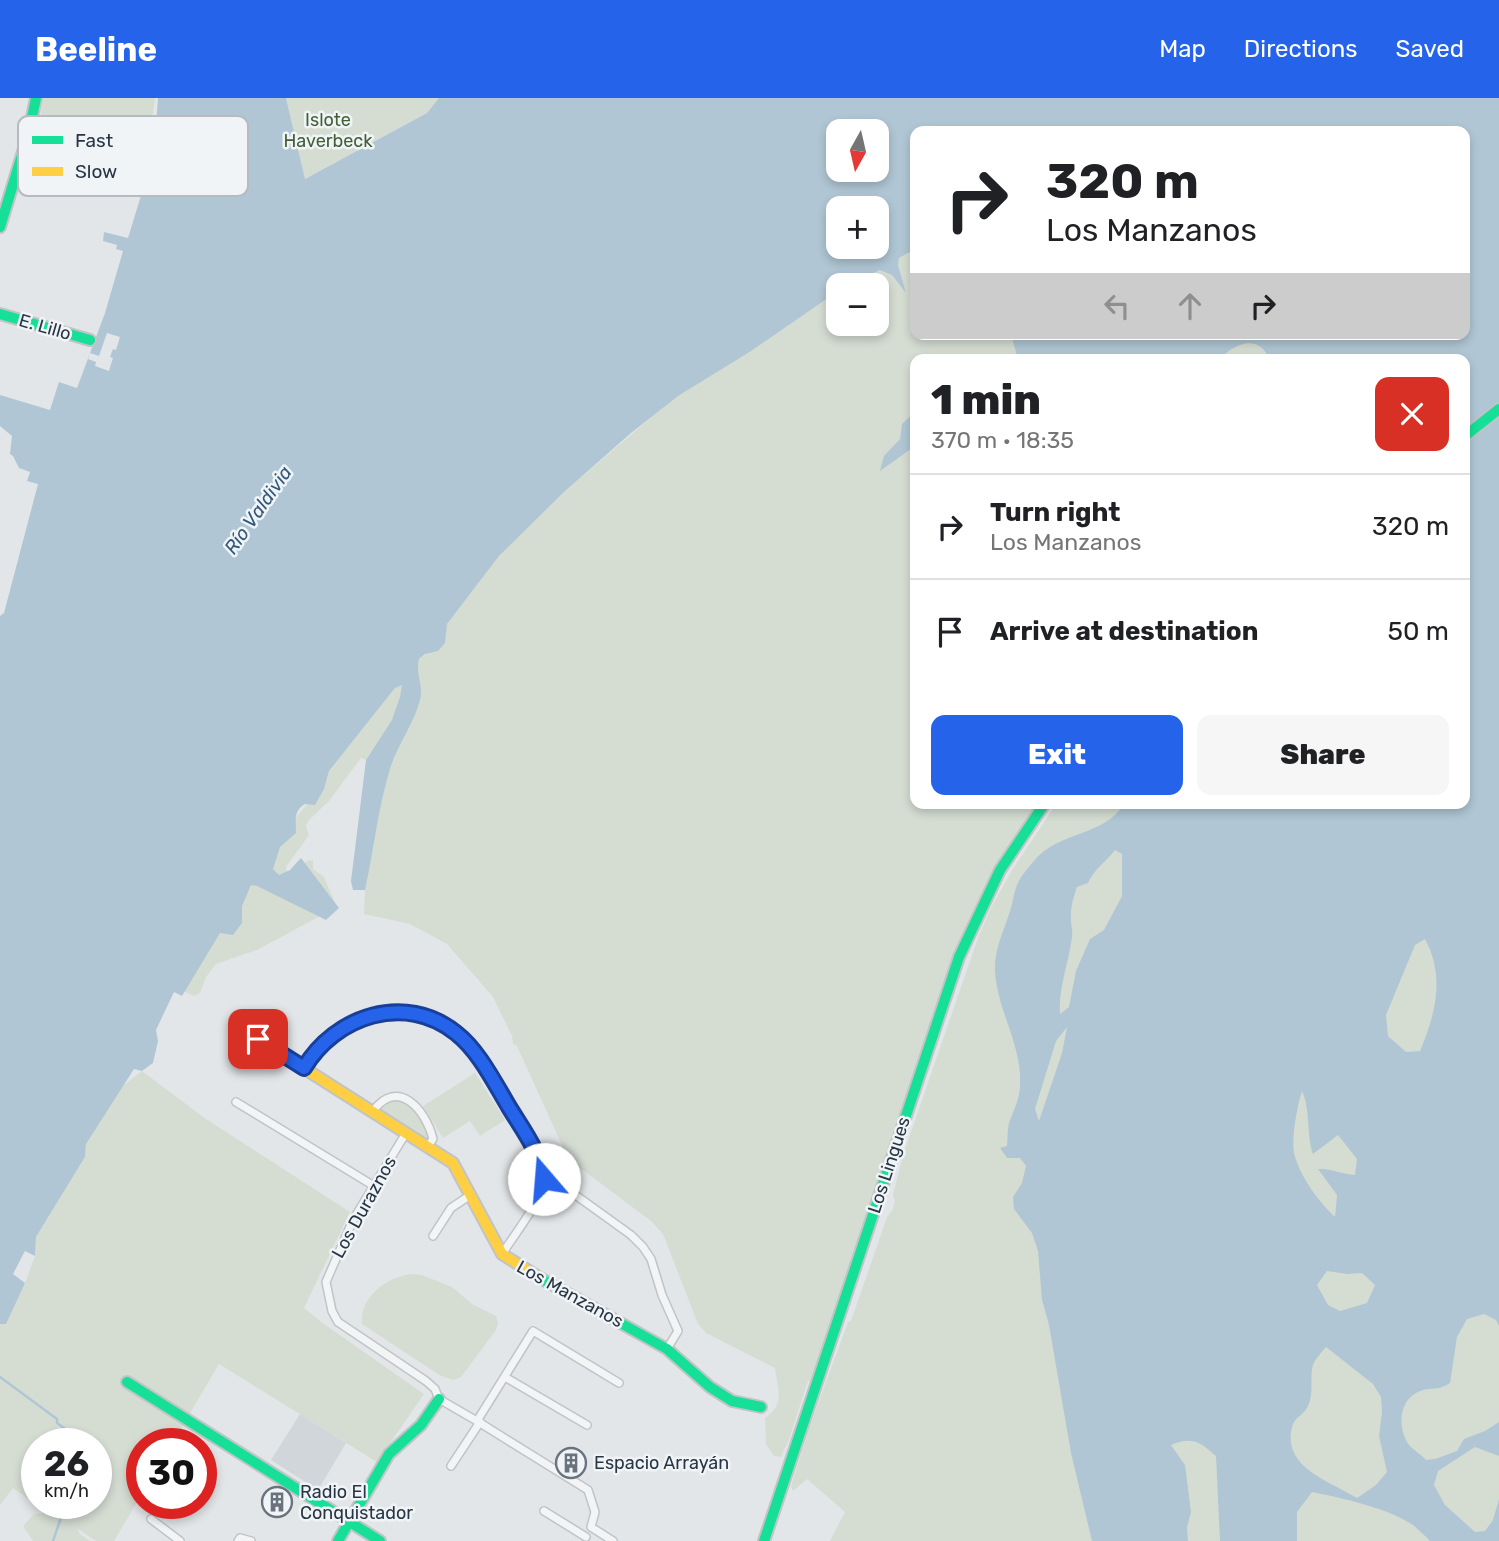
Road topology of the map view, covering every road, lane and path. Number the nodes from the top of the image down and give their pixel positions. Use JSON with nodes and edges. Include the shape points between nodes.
{"nodes":[{"id":1,"x":36,"y":98,"type":"edge"},
{"id":2,"x":32,"y":116,"type":"edge"},
{"id":3,"x":18,"y":168,"type":"edge"},
{"id":4,"x":0,"y":227,"type":"edge"},
{"id":5,"x":0,"y":314,"type":"edge"},
{"id":6,"x":90,"y":340,"type":"dead end"},
{"id":7,"x":1499,"y":409,"type":"edge"},
{"id":8,"x":1470,"y":432,"type":"edge"},
{"id":9,"x":1041,"y":809,"type":"edge"},
{"id":10,"x":271,"y":1023,"type":"dead end"},
{"id":11,"x":304,"y":1068,"type":"junction"},
{"id":12,"x":236,"y":1102,"type":"dead end"},
{"id":13,"x":373,"y":1111,"type":"junction"},
{"id":14,"x":406,"y":1133,"type":"junction"},
{"id":15,"x":428,"y":1146,"type":"junction"},
{"id":16,"x":544,"y":1179,"type":"junction"},
{"id":17,"x":374,"y":1186,"type":"junction"},
{"id":18,"x":469,"y":1196,"type":"junction"},
{"id":19,"x":433,"y":1236,"type":"dead end"},
{"id":20,"x":502,"y":1254,"type":"junction"},
{"id":21,"x":667,"y":1349,"type":"junction"},
{"id":22,"x":505,"y":1377,"type":"junction"},
{"id":23,"x":127,"y":1382,"type":"dead end"},
{"id":24,"x":619,"y":1383,"type":"dead end"},
{"id":25,"x":439,"y":1399,"type":"junction"},
{"id":26,"x":761,"y":1407,"type":"dead end"},
{"id":27,"x":478,"y":1421,"type":"junction"},
{"id":28,"x":587,"y":1425,"type":"dead end"},
{"id":29,"x":451,"y":1466,"type":"dead end"},
{"id":30,"x":544,"y":1511,"type":"dead end"},
{"id":31,"x":150,"y":1519,"type":"dead end"},
{"id":32,"x":349,"y":1522,"type":"junction"},
{"id":33,"x":590,"y":1527,"type":"junction"},
{"id":34,"x":584,"y":1539,"type":"edge"},
{"id":35,"x":180,"y":1541,"type":"edge"},
{"id":36,"x":238,"y":1541,"type":"edge"},
{"id":37,"x":251,"y":1541,"type":"edge"},
{"id":38,"x":338,"y":1541,"type":"edge"},
{"id":39,"x":380,"y":1541,"type":"edge"},
{"id":40,"x":613,"y":1541,"type":"edge"},
{"id":41,"x":764,"y":1541,"type":"edge"}],
"edges":[{"from":1,"to":2,"type":"street"},
{"from":3,"to":4,"type":"street"},
{"from":5,"to":6,"type":"street","name":"E. Lillo"},
{"from":7,"to":8,"type":"street"},
{"from":9,"to":41,"type":"street","name":"Los Lingues","via":[[1000,870],[959,957]]},
{"from":10,"to":11,"type":"street","name":"Los Manzanos","via":[[258,1039]]},
{"from":11,"to":13,"type":"street","name":"Los Manzanos"},
{"from":11,"to":16,"type":"street","via":[[329,1037],[360,1019],[396,1011],[435,1020],[457,1034],[482,1063],[536,1151]]},
{"from":12,"to":17,"type":"street"},
{"from":13,"to":14,"type":"street","name":"Los Manzanos"},
{"from":13,"to":15,"type":"street","via":[[387,1098],[400,1095],[410,1100],[432,1133]]},
{"from":14,"to":15,"type":"street","name":"Los Manzanos"},
{"from":14,"to":17,"type":"street","name":"Los Duraznos"},
{"from":15,"to":18,"type":"street","name":"Los Manzanos","via":[[453,1163]]},
{"from":16,"to":20,"type":"street","via":[[541,1194]]},
{"from":16,"to":21,"type":"street","via":[[556,1181],[643,1247],[678,1331]]},
{"from":17,"to":25,"type":"street","name":"Los Duraznos","via":[[353,1220],[326,1282],[332,1311],[338,1322],[426,1381]]},
{"from":18,"to":19,"type":"street","via":[[451,1208]]},
{"from":18,"to":20,"type":"street","name":"Los Manzanos"},
{"from":20,"to":21,"type":"street","name":"Los Manzanos"},
{"from":21,"to":26,"type":"street","name":"Los Manzanos","via":[[732,1401]]},
{"from":22,"to":24,"type":"street","via":[[533,1331]]},
{"from":22,"to":27,"type":"street"},
{"from":22,"to":28,"type":"street"},
{"from":23,"to":32,"type":"street"},
{"from":25,"to":27,"type":"street"},
{"from":25,"to":32,"type":"street","via":[[389,1454]]},
{"from":27,"to":29,"type":"street"},
{"from":27,"to":33,"type":"street","via":[[588,1490],[595,1512]]},
{"from":30,"to":34,"type":"street"},
{"from":31,"to":35,"type":"street"},
{"from":32,"to":38,"type":"street"},
{"from":32,"to":39,"type":"street"},
{"from":33,"to":34,"type":"street"},
{"from":33,"to":40,"type":"street"},
{"from":36,"to":37,"type":"street"}]}
